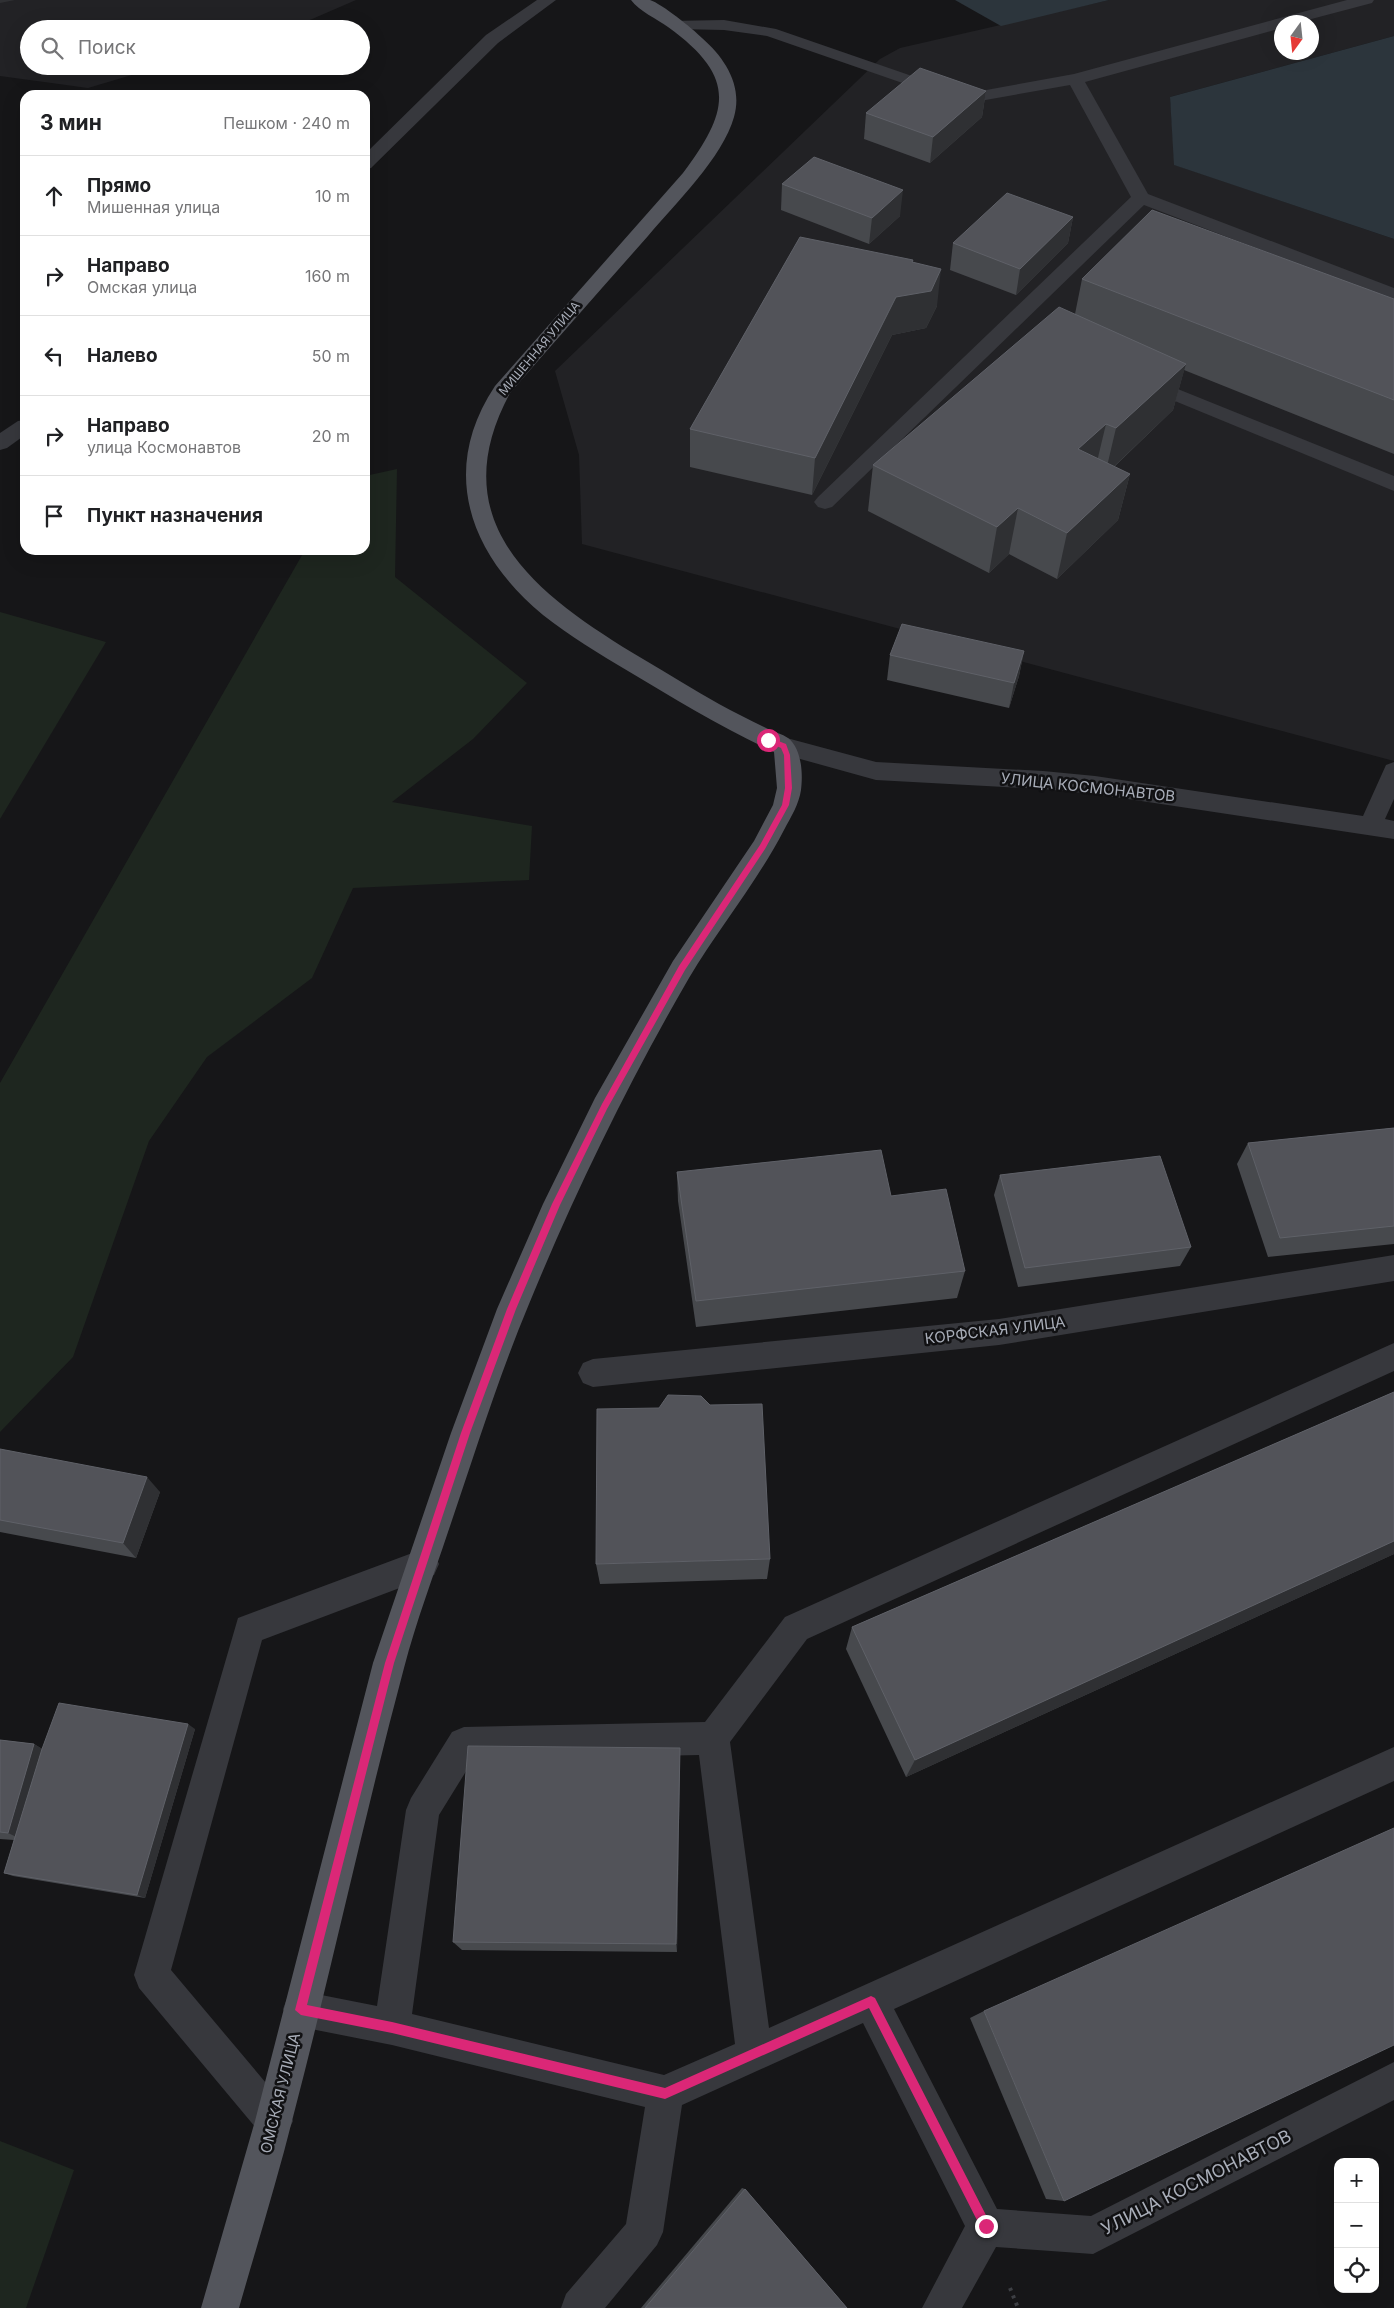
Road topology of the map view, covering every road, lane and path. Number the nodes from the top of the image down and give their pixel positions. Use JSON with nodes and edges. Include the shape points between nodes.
{"nodes":[{"id":1,"x":548,"y":0,"type":"edge"},
{"id":2,"x":639,"y":0,"type":"edge"},
{"id":3,"x":1366,"y":0,"type":"edge"},
{"id":4,"x":1311,"y":15,"type":"edge"},
{"id":5,"x":676,"y":24,"type":"junction"},
{"id":6,"x":1274,"y":25,"type":"edge"},
{"id":7,"x":1075,"y":79,"type":"junction"},
{"id":8,"x":370,"y":159,"type":"edge"},
{"id":9,"x":1141,"y":198,"type":"junction"},
{"id":10,"x":1394,"y":295,"type":"edge"},
{"id":11,"x":1128,"y":374,"type":"edge"},
{"id":12,"x":20,"y":429,"type":"edge"},
{"id":13,"x":0,"y":443,"type":"edge"},
{"id":14,"x":1394,"y":484,"type":"edge"},
{"id":15,"x":825,"y":502,"type":"dead end"},
{"id":16,"x":783,"y":746,"type":"junction"},
{"id":17,"x":1394,"y":771,"type":"edge"},
{"id":18,"x":1370,"y":827,"type":"junction"},
{"id":19,"x":1394,"y":830,"type":"edge"},
{"id":20,"x":1394,"y":1268,"type":"edge"},
{"id":21,"x":1394,"y":1357,"type":"edge"},
{"id":22,"x":593,"y":1373,"type":"dead end"},
{"id":23,"x":423,"y":1564,"type":"junction"},
{"id":24,"x":713,"y":1738,"type":"junction"},
{"id":25,"x":1394,"y":1764,"type":"edge"},
{"id":26,"x":871,"y":2002,"type":"junction"},
{"id":27,"x":301,"y":2010,"type":"junction"},
{"id":28,"x":392,"y":2027,"type":"junction"},
{"id":29,"x":754,"y":2053,"type":"junction"},
{"id":30,"x":1394,"y":2080,"type":"edge"},
{"id":31,"x":665,"y":2094,"type":"junction"},
{"id":32,"x":274,"y":2121,"type":"junction"},
{"id":33,"x":986,"y":2226,"type":"junction"},
{"id":34,"x":220,"y":2308,"type":"edge"},
{"id":35,"x":580,"y":2308,"type":"edge"},
{"id":36,"x":942,"y":2308,"type":"edge"}],
"edges":[{"from":1,"to":8,"type":"street","via":[[492,38]]},
{"from":2,"to":5,"type":"main road","name":"МИШЕННАЯ УЛИЦА"},
{"from":3,"to":4,"type":"street"},
{"from":5,"to":7,"type":"street","via":[[730,25],[770,32],[963,98]]},
{"from":5,"to":16,"type":"main road","name":"МИШЕННАЯ УЛИЦА","via":[[704,47],[718,65],[726,80],[729,97],[727,115],[714,142],[689,177],[502,390],[480,432],[475,482],[487,533],[527,587],[600,643],[725,719]]},
{"from":6,"to":7,"type":"street"},
{"from":7,"to":9,"type":"street"},
{"from":9,"to":10,"type":"street"},
{"from":9,"to":15,"type":"street","via":[[1017,329]]},
{"from":11,"to":14,"type":"street"},
{"from":12,"to":13,"type":"street"},
{"from":16,"to":18,"type":"street","name":"УЛИЦА КОСМОНАВТОВ","via":[[876,771],[1086,784]]},
{"from":16,"to":23,"type":"main road","name":"ОМСКАЯ УЛИЦА","via":[[789,773],[785,805],[762,847],[682,968],[605,1106],[556,1204],[476,1406]]},
{"from":17,"to":18,"type":"street"},
{"from":18,"to":19,"type":"street","name":"УЛИЦА КОСМОНАВТОВ"},
{"from":20,"to":22,"type":"street","name":"КОРФСКАЯ УЛИЦА","via":[[999,1332]]},
{"from":21,"to":24,"type":"street","via":[[796,1628]]},
{"from":23,"to":27,"type":"main road","name":"ОМСКАЯ УЛИЦА","via":[[389,1663]]},
{"from":23,"to":32,"type":"street","via":[[249,1629],[152,1975]]},
{"from":24,"to":28,"type":"street","via":[[464,1744],[423,1810]]},
{"from":24,"to":29,"type":"street"},
{"from":25,"to":26,"type":"street"},
{"from":26,"to":29,"type":"street"},
{"from":26,"to":33,"type":"street"},
{"from":27,"to":28,"type":"street"},
{"from":27,"to":32,"type":"main road","name":"ОМСКАЯ УЛИЦА"},
{"from":28,"to":31,"type":"street"},
{"from":29,"to":31,"type":"street"},
{"from":30,"to":33,"type":"street","name":"УЛИЦА КОСМОНАВТОВ","via":[[1093,2235]]},
{"from":31,"to":35,"type":"street","via":[[644,2232]]},
{"from":32,"to":34,"type":"main road","name":"ОМСКАЯ УЛИЦА"},
{"from":33,"to":36,"type":"street"}]}
